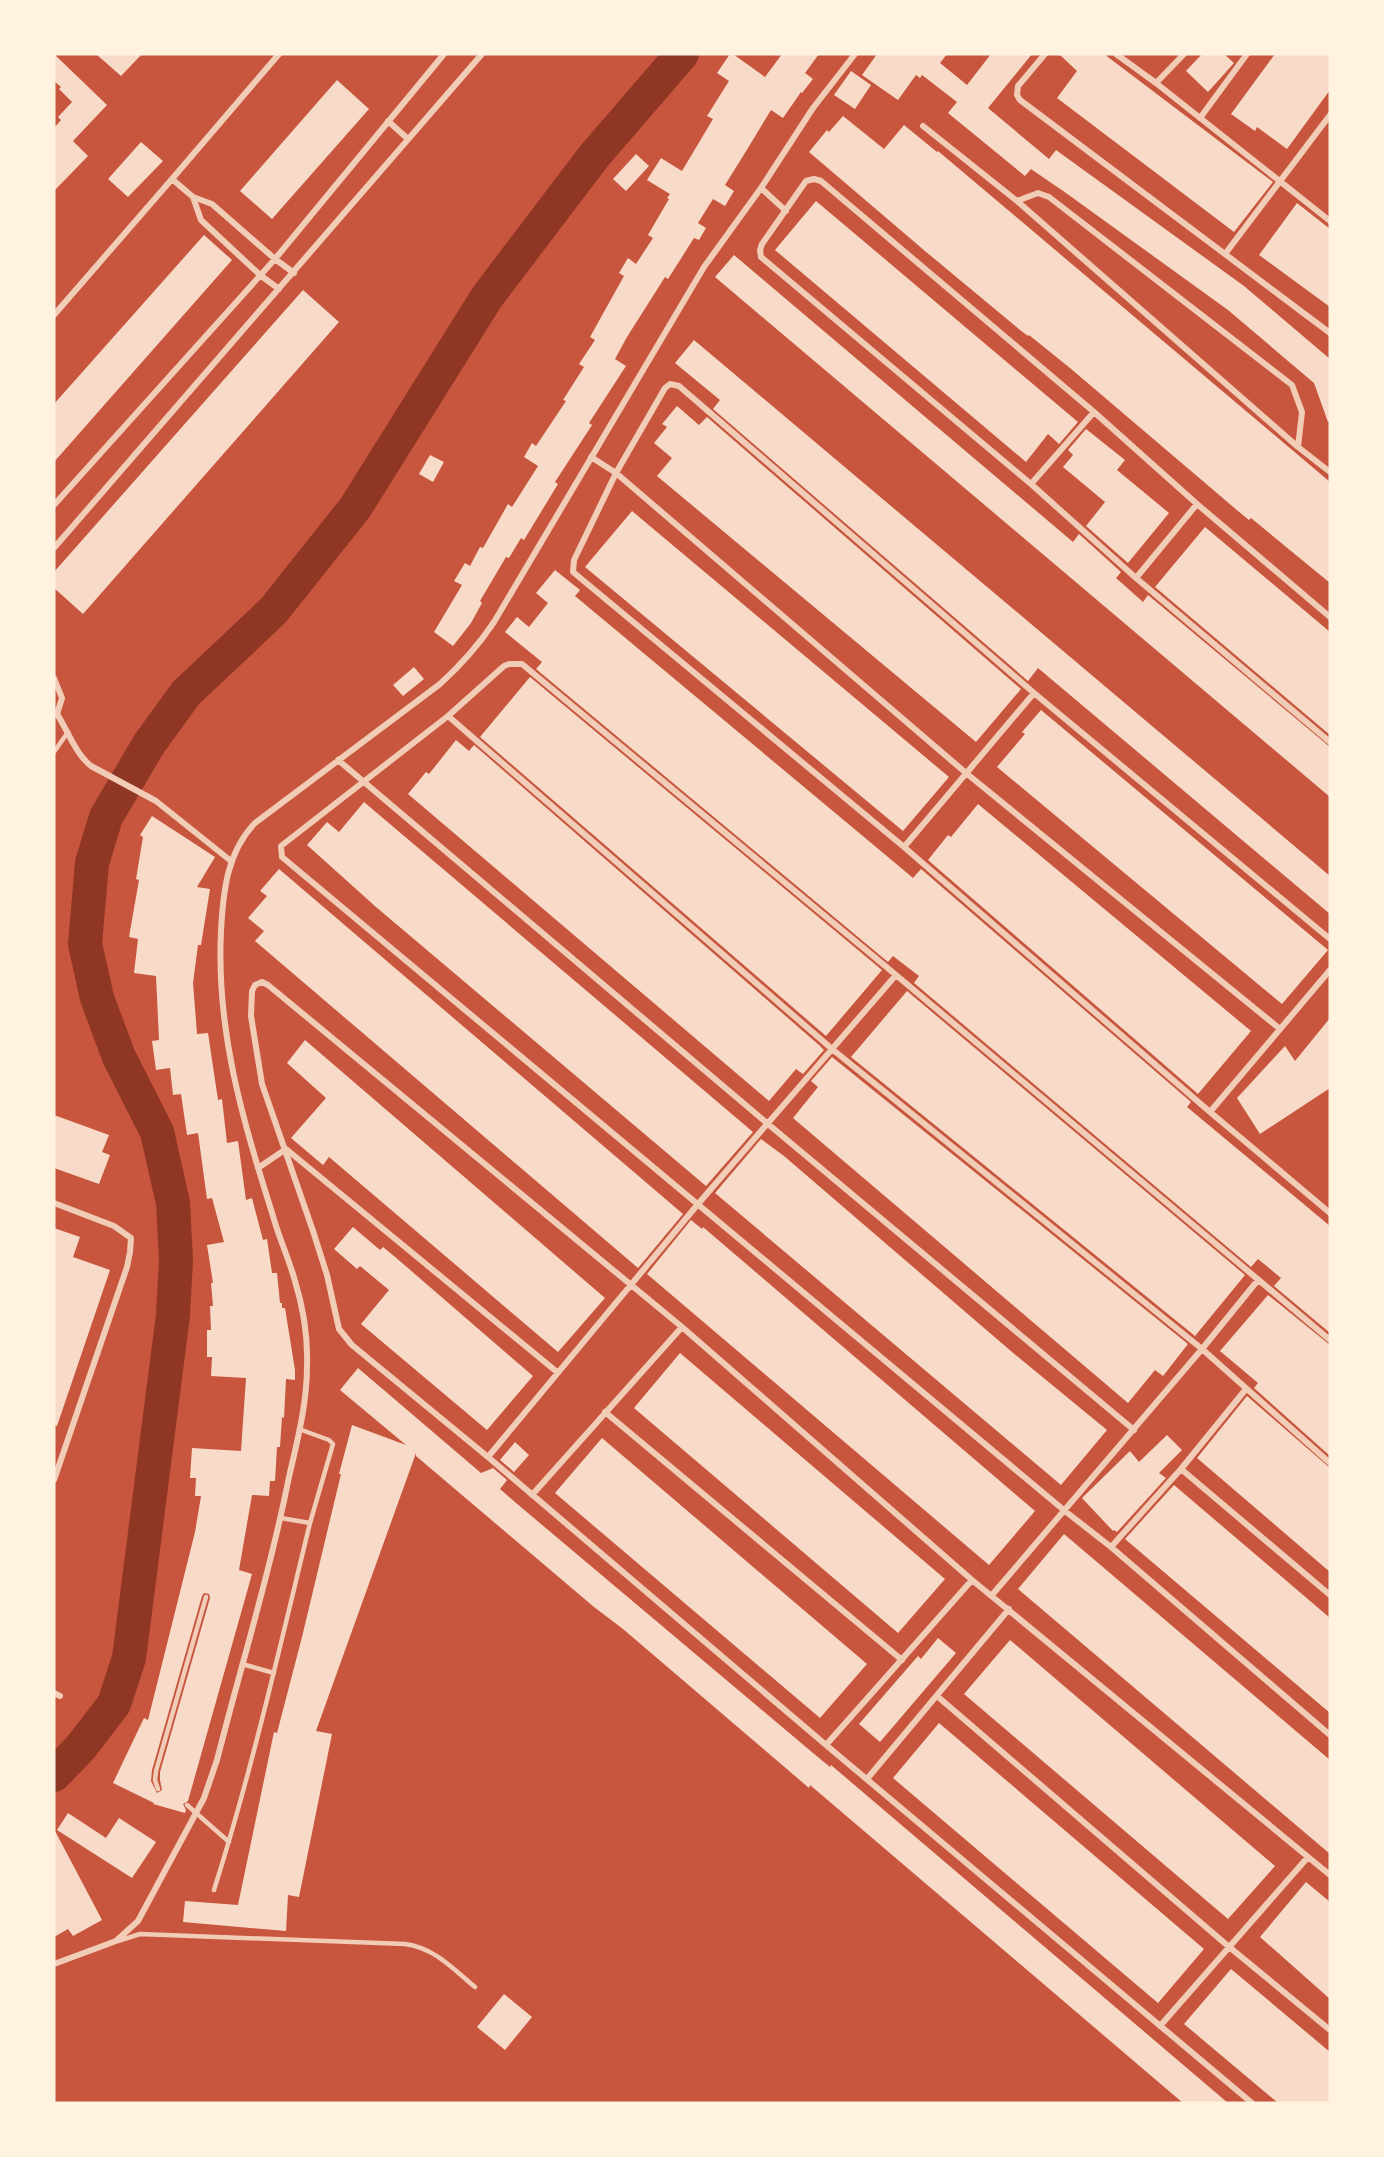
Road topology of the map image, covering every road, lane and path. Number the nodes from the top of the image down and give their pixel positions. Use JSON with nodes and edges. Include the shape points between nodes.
{"nodes":[{"id":1,"x":279,"y":54,"type":"edge"},
{"id":2,"x":444,"y":54,"type":"edge"},
{"id":3,"x":482,"y":54,"type":"edge"},
{"id":4,"x":855,"y":54,"type":"edge"},
{"id":5,"x":1045,"y":54,"type":"edge"},
{"id":6,"x":1116,"y":54,"type":"edge"},
{"id":7,"x":1184,"y":54,"type":"edge"},
{"id":8,"x":1247,"y":54,"type":"edge"},
{"id":9,"x":1156,"y":83,"type":"junction"},
{"id":10,"x":1330,"y":115,"type":"edge"},
{"id":11,"x":1200,"y":118,"type":"junction"},
{"id":12,"x":388,"y":121,"type":"junction"},
{"id":13,"x":923,"y":126,"type":"dead end"},
{"id":14,"x":408,"y":139,"type":"junction"},
{"id":15,"x":172,"y":179,"type":"junction"},
{"id":16,"x":1280,"y":182,"type":"junction"},
{"id":17,"x":761,"y":188,"type":"junction"},
{"id":18,"x":193,"y":197,"type":"junction"},
{"id":19,"x":1017,"y":201,"type":"junction"},
{"id":20,"x":786,"y":211,"type":"junction"},
{"id":21,"x":1330,"y":221,"type":"edge"},
{"id":22,"x":1225,"y":254,"type":"junction"},
{"id":23,"x":275,"y":259,"type":"junction"},
{"id":24,"x":294,"y":273,"type":"junction"},
{"id":25,"x":260,"y":275,"type":"junction"},
{"id":26,"x":279,"y":289,"type":"junction"},
{"id":27,"x":54,"y":315,"type":"edge"},
{"id":28,"x":1330,"y":333,"type":"edge"},
{"id":29,"x":1094,"y":412,"type":"junction"},
{"id":30,"x":1298,"y":447,"type":"junction"},
{"id":31,"x":591,"y":457,"type":"junction"},
{"id":32,"x":1330,"y":472,"type":"edge"},
{"id":33,"x":616,"y":473,"type":"junction"},
{"id":34,"x":1031,"y":484,"type":"junction"},
{"id":35,"x":1197,"y":504,"type":"junction"},
{"id":36,"x":54,"y":505,"type":"edge"},
{"id":37,"x":54,"y":548,"type":"edge"},
{"id":38,"x":1136,"y":578,"type":"junction"},
{"id":39,"x":1330,"y":617,"type":"edge"},
{"id":40,"x":54,"y":678,"type":"edge"},
{"id":41,"x":1034,"y":693,"type":"junction"},
{"id":42,"x":55,"y":714,"type":"edge"},
{"id":43,"x":448,"y":716,"type":"junction"},
{"id":44,"x":68,"y":732,"type":"junction"},
{"id":45,"x":1330,"y":742,"type":"edge"},
{"id":46,"x":54,"y":752,"type":"edge"},
{"id":47,"x":338,"y":760,"type":"junction"},
{"id":48,"x":966,"y":773,"type":"junction"},
{"id":49,"x":362,"y":781,"type":"junction"},
{"id":50,"x":904,"y":847,"type":"junction"},
{"id":51,"x":231,"y":861,"type":"junction"},
{"id":52,"x":1330,"y":939,"type":"edge"},
{"id":53,"x":1330,"y":970,"type":"edge"},
{"id":54,"x":896,"y":975,"type":"junction"},
{"id":55,"x":1280,"y":1029,"type":"junction"},
{"id":56,"x":832,"y":1049,"type":"junction"},
{"id":57,"x":1210,"y":1112,"type":"junction"},
{"id":58,"x":768,"y":1124,"type":"junction"},
{"id":59,"x":286,"y":1149,"type":"junction"},
{"id":60,"x":258,"y":1168,"type":"junction"},
{"id":61,"x":54,"y":1203,"type":"edge"},
{"id":62,"x":698,"y":1204,"type":"junction"},
{"id":63,"x":1330,"y":1212,"type":"edge"},
{"id":64,"x":1258,"y":1280,"type":"junction"},
{"id":65,"x":631,"y":1287,"type":"junction"},
{"id":66,"x":682,"y":1327,"type":"junction"},
{"id":67,"x":1330,"y":1340,"type":"edge"},
{"id":68,"x":1202,"y":1350,"type":"junction"},
{"id":69,"x":557,"y":1372,"type":"junction"},
{"id":70,"x":1246,"y":1389,"type":"junction"},
{"id":71,"x":605,"y":1412,"type":"junction"},
{"id":72,"x":299,"y":1430,"type":"junction"},
{"id":73,"x":1134,"y":1430,"type":"junction"},
{"id":74,"x":488,"y":1457,"type":"junction"},
{"id":75,"x":1330,"y":1463,"type":"edge"},
{"id":76,"x":1181,"y":1469,"type":"junction"},
{"id":77,"x":54,"y":1480,"type":"edge"},
{"id":78,"x":532,"y":1495,"type":"junction"},
{"id":79,"x":1065,"y":1511,"type":"junction"},
{"id":80,"x":281,"y":1518,"type":"junction"},
{"id":81,"x":310,"y":1523,"type":"junction"},
{"id":82,"x":1111,"y":1547,"type":"junction"},
{"id":83,"x":972,"y":1580,"type":"junction"},
{"id":84,"x":992,"y":1595,"type":"junction"},
{"id":85,"x":1330,"y":1595,"type":"edge"},
{"id":86,"x":206,"y":1597,"type":"dead end"},
{"id":87,"x":1009,"y":1609,"type":"junction"},
{"id":88,"x":902,"y":1660,"type":"junction"},
{"id":89,"x":241,"y":1664,"type":"junction"},
{"id":90,"x":274,"y":1673,"type":"junction"},
{"id":91,"x":937,"y":1696,"type":"junction"},
{"id":92,"x":1330,"y":1735,"type":"edge"},
{"id":93,"x":826,"y":1745,"type":"junction"},
{"id":94,"x":867,"y":1779,"type":"junction"},
{"id":95,"x":158,"y":1789,"type":"dead end"},
{"id":96,"x":187,"y":1805,"type":"dead end"},
{"id":97,"x":197,"y":1813,"type":"junction"},
{"id":98,"x":229,"y":1842,"type":"junction"},
{"id":99,"x":1308,"y":1857,"type":"junction"},
{"id":100,"x":1330,"y":1875,"type":"edge"},
{"id":101,"x":214,"y":1890,"type":"dead end"},
{"id":102,"x":116,"y":1941,"type":"junction"},
{"id":103,"x":1228,"y":1946,"type":"junction"},
{"id":104,"x":54,"y":1964,"type":"edge"},
{"id":105,"x":475,"y":1987,"type":"dead end"},
{"id":106,"x":1160,"y":2026,"type":"junction"},
{"id":107,"x":1330,"y":2030,"type":"edge"},
{"id":108,"x":1252,"y":2103,"type":"edge"}],
"edges":[{"from":1,"to":15,"type":"street"},
{"from":2,"to":12,"type":"street"},
{"from":3,"to":14,"type":"street"},
{"from":4,"to":17,"type":"street","via":[[813,108]]},
{"from":5,"to":22,"type":"street","via":[[1018,86],[1020,100]]},
{"from":6,"to":9,"type":"street"},
{"from":7,"to":9,"type":"street"},
{"from":8,"to":11,"type":"street"},
{"from":9,"to":11,"type":"street"},
{"from":10,"to":16,"type":"street"},
{"from":11,"to":16,"type":"street"},
{"from":12,"to":14,"type":"street"},
{"from":12,"to":23,"type":"street"},
{"from":13,"to":19,"type":"street"},
{"from":14,"to":24,"type":"street"},
{"from":15,"to":18,"type":"street"},
{"from":15,"to":27,"type":"street"},
{"from":16,"to":21,"type":"street"},
{"from":16,"to":22,"type":"street"},
{"from":17,"to":20,"type":"street"},
{"from":17,"to":31,"type":"street","via":[[704,267]]},
{"from":18,"to":23,"type":"street","via":[[212,204]]},
{"from":18,"to":25,"type":"street","via":[[201,220]]},
{"from":19,"to":30,"type":"street"},
{"from":19,"to":30,"type":"street","via":[[1038,193],[1049,197],[1292,385],[1302,412]]},
{"from":20,"to":29,"type":"street","via":[[806,181],[821,181]]},
{"from":20,"to":34,"type":"street","via":[[762,244],[761,256]]},
{"from":22,"to":28,"type":"street"},
{"from":23,"to":24,"type":"street"},
{"from":23,"to":25,"type":"street"},
{"from":24,"to":26,"type":"street"},
{"from":25,"to":26,"type":"street"},
{"from":25,"to":36,"type":"street"},
{"from":26,"to":37,"type":"street"},
{"from":29,"to":34,"type":"street"},
{"from":29,"to":35,"type":"street"},
{"from":30,"to":32,"type":"street"},
{"from":31,"to":33,"type":"street"},
{"from":31,"to":47,"type":"street","via":[[494,622],[464,663]]},
{"from":33,"to":41,"type":"street","via":[[665,388],[670,384],[679,386]]},
{"from":33,"to":48,"type":"street"},
{"from":33,"to":50,"type":"street","via":[[574,560],[573,572]]},
{"from":34,"to":38,"type":"street"},
{"from":35,"to":38,"type":"street"},
{"from":35,"to":39,"type":"street"},
{"from":38,"to":45,"type":"street"},
{"from":40,"to":42,"type":"street","via":[[62,698]]},
{"from":41,"to":48,"type":"street"},
{"from":41,"to":52,"type":"street"},
{"from":42,"to":44,"type":"street"},
{"from":43,"to":49,"type":"street"},
{"from":43,"to":54,"type":"street","via":[[504,666],[522,664]]},
{"from":43,"to":56,"type":"street"},
{"from":44,"to":46,"type":"lane"},
{"from":44,"to":51,"type":"street","via":[[91,766],[156,801]]},
{"from":47,"to":49,"type":"street"},
{"from":47,"to":51,"type":"street","via":[[255,823]]},
{"from":48,"to":50,"type":"street"},
{"from":48,"to":55,"type":"street"},
{"from":49,"to":58,"type":"street"},
{"from":49,"to":62,"type":"street","via":[[283,843],[282,857]]},
{"from":50,"to":57,"type":"street"},
{"from":51,"to":60,"type":"street","via":[[219,955],[222,1005],[228,1058]]},
{"from":53,"to":55,"type":"street"},
{"from":54,"to":56,"type":"street"},
{"from":54,"to":64,"type":"street"},
{"from":55,"to":57,"type":"street"},
{"from":56,"to":58,"type":"street"},
{"from":56,"to":68,"type":"street"},
{"from":57,"to":63,"type":"street"},
{"from":58,"to":62,"type":"street"},
{"from":58,"to":73,"type":"street"},
{"from":59,"to":60,"type":"street"},
{"from":59,"to":65,"type":"street","via":[[262,1084],[251,1016],[252,991],[262,982]]},
{"from":59,"to":69,"type":"street"},
{"from":59,"to":74,"type":"street","via":[[327,1275],[339,1329],[352,1345]]},
{"from":60,"to":72,"type":"street","via":[[296,1281],[304,1320],[307,1367]]},
{"from":61,"to":77,"type":"street","via":[[114,1226],[131,1238],[127,1267]]},
{"from":62,"to":65,"type":"street"},
{"from":62,"to":79,"type":"street"},
{"from":64,"to":67,"type":"street"},
{"from":64,"to":68,"type":"street"},
{"from":65,"to":66,"type":"street"},
{"from":65,"to":69,"type":"street"},
{"from":66,"to":71,"type":"street"},
{"from":66,"to":83,"type":"street"},
{"from":68,"to":70,"type":"street"},
{"from":68,"to":73,"type":"street"},
{"from":69,"to":74,"type":"street"},
{"from":70,"to":75,"type":"street"},
{"from":70,"to":76,"type":"street"},
{"from":71,"to":78,"type":"street"},
{"from":71,"to":88,"type":"street"},
{"from":72,"to":80,"type":"street"},
{"from":72,"to":81,"type":"lane","via":[[333,1444]]},
{"from":73,"to":79,"type":"street"},
{"from":74,"to":78,"type":"street"},
{"from":76,"to":82,"type":"street"},
{"from":76,"to":85,"type":"street"},
{"from":78,"to":93,"type":"street"},
{"from":79,"to":82,"type":"street"},
{"from":79,"to":84,"type":"street"},
{"from":80,"to":81,"type":"lane"},
{"from":80,"to":89,"type":"street"},
{"from":81,"to":90,"type":"lane"},
{"from":82,"to":92,"type":"street"},
{"from":83,"to":84,"type":"street"},
{"from":83,"to":88,"type":"street"},
{"from":84,"to":87,"type":"street"},
{"from":86,"to":95,"type":"lane","via":[[156,1771]]},
{"from":87,"to":91,"type":"street"},
{"from":87,"to":99,"type":"street"},
{"from":88,"to":93,"type":"street"},
{"from":89,"to":90,"type":"lane"},
{"from":89,"to":97,"type":"street","via":[[217,1760]]},
{"from":90,"to":98,"type":"lane"},
{"from":91,"to":94,"type":"street"},
{"from":91,"to":103,"type":"street"},
{"from":93,"to":94,"type":"street"},
{"from":94,"to":106,"type":"street"},
{"from":96,"to":97,"type":"lane"},
{"from":97,"to":98,"type":"lane"},
{"from":97,"to":102,"type":"street","via":[[138,1921]]},
{"from":98,"to":101,"type":"lane"},
{"from":99,"to":100,"type":"street"},
{"from":99,"to":103,"type":"street"},
{"from":102,"to":104,"type":"street"},
{"from":102,"to":105,"type":"lane","via":[[140,1934],[405,1944],[436,1954]]},
{"from":103,"to":106,"type":"street"},
{"from":103,"to":107,"type":"street"},
{"from":106,"to":108,"type":"street"}]}
